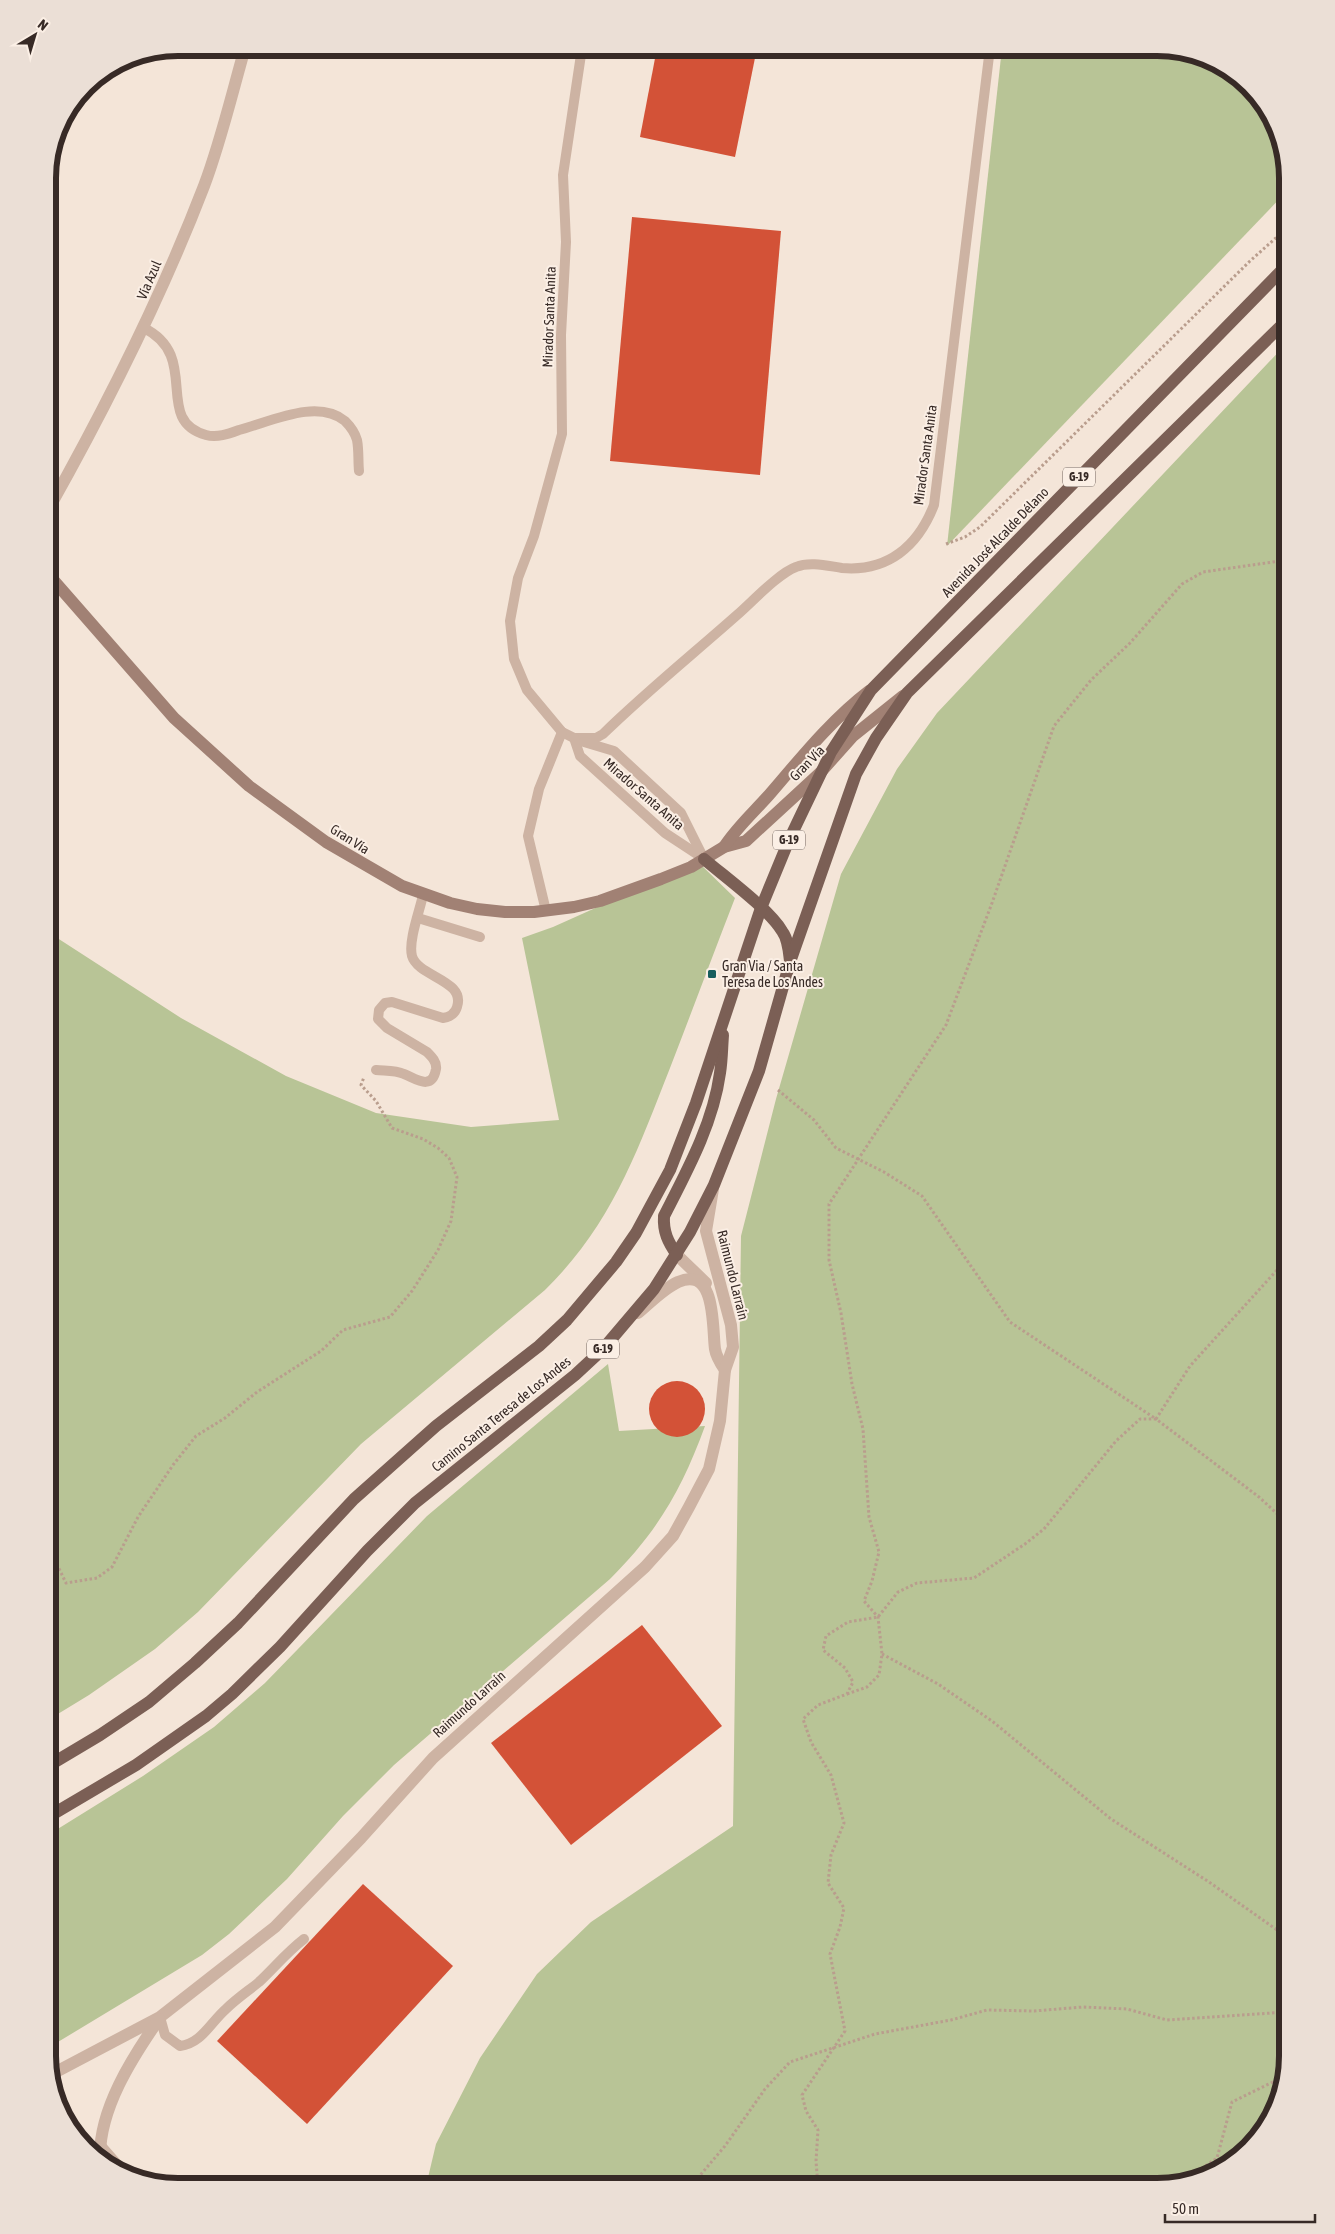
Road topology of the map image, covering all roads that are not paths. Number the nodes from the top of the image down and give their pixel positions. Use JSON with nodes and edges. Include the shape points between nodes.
{"nodes":[{"id":1,"x":242,"y":57,"type":"edge"},
{"id":2,"x":581,"y":57,"type":"edge"},
{"id":3,"x":989,"y":57,"type":"edge"},
{"id":4,"x":1279,"y":274,"type":"edge"},
{"id":5,"x":144,"y":328,"type":"junction"},
{"id":6,"x":1279,"y":329,"type":"edge"},
{"id":7,"x":359,"y":471,"type":"dead end"},
{"id":8,"x":57,"y":494,"type":"edge"},
{"id":9,"x":57,"y":584,"type":"edge"},
{"id":10,"x":871,"y":690,"type":"junction"},
{"id":11,"x":907,"y":693,"type":"junction"},
{"id":12,"x":562,"y":732,"type":"junction"},
{"id":13,"x":574,"y":738,"type":"junction"},
{"id":14,"x":820,"y":773,"type":"junction"},
{"id":15,"x":724,"y":847,"type":"junction"},
{"id":16,"x":704,"y":859,"type":"junction"},
{"id":17,"x":423,"y":895,"type":"junction"},
{"id":18,"x":761,"y":908,"type":"junction"},
{"id":19,"x":546,"y":911,"type":"junction"},
{"id":20,"x":418,"y":918,"type":"junction"},
{"id":21,"x":480,"y":937,"type":"dead end"},
{"id":22,"x":790,"y":962,"type":"junction"},
{"id":23,"x":724,"y":1015,"type":"junction"},
{"id":24,"x":376,"y":1070,"type":"road end"},
{"id":25,"x":714,"y":1185,"type":"junction"},
{"id":26,"x":677,"y":1255,"type":"junction"},
{"id":27,"x":712,"y":1305,"type":"junction"},
{"id":28,"x":628,"y":1321,"type":"junction"},
{"id":29,"x":725,"y":1370,"type":"junction"},
{"id":30,"x":56,"y":1761,"type":"edge"},
{"id":31,"x":56,"y":1812,"type":"edge"},
{"id":32,"x":304,"y":1940,"type":"dead end"},
{"id":33,"x":160,"y":2017,"type":"junction"},
{"id":34,"x":57,"y":2071,"type":"edge"},
{"id":35,"x":100,"y":2149,"type":"edge"}],
"edges":[{"from":1,"to":5,"type":"street","name":"Vía Azul","via":[[205,183]]},
{"from":2,"to":12,"type":"lane","name":"Mirador Santa Anita","via":[[563,175],[566,242],[561,335],[562,434],[534,536],[518,578],[510,621],[514,659],[527,690]]},
{"from":3,"to":13,"type":"lane","name":"Mirador Santa Anita","via":[[934,505],[923,529],[912,544],[883,563],[867,568],[808,564],[796,567],[603,734],[596,738]]},
{"from":4,"to":10,"type":"main road","name":"Avenida José Alcalde Délano","number":"G-19"},
{"from":5,"to":7,"type":"lane","via":[[162,339],[173,356],[178,406],[196,431],[217,437],[307,411],[330,412],[353,430],[357,439]]},
{"from":5,"to":8,"type":"street","name":"Vía Azul"},
{"from":6,"to":11,"type":"main road","number":"G-19"},
{"from":9,"to":17,"type":"main road","name":"Gran Vía","via":[[174,718],[223,764],[326,842]]},
{"from":10,"to":14,"type":"main road","name":"Camino Santa Teresa de Los Andes","number":"G-19"},
{"from":10,"to":15,"type":"main road","name":"Gran Vía","via":[[805,754],[735,829]]},
{"from":11,"to":14,"type":"main road","name":"Gran Vía","via":[[853,736]]},
{"from":11,"to":22,"type":"main road","name":"Camino Santa Teresa de Los Andes","number":"G-19","via":[[856,774]]},
{"from":12,"to":13,"type":"lane","name":"Mirador Santa Anita"},
{"from":12,"to":19,"type":"lane","via":[[538,789],[528,836]]},
{"from":13,"to":16,"type":"lane","name":"Mirador Santa Anita","via":[[580,756],[665,833]]},
{"from":13,"to":16,"type":"lane","name":"Mirador Santa Anita","via":[[614,751],[681,813]]},
{"from":14,"to":15,"type":"main road","name":"Gran Vía","via":[[746,841]]},
{"from":14,"to":18,"type":"main road","name":"Camino Santa Teresa de Los Andes","number":"G-19"},
{"from":15,"to":16,"type":"main road","name":"Gran Vía"},
{"from":16,"to":18,"type":"main road"},
{"from":16,"to":19,"type":"main road","name":"Gran Vía","via":[[600,901]]},
{"from":17,"to":19,"type":"main road","name":"Gran Vía","via":[[477,909]]},
{"from":17,"to":20,"type":"lane"},
{"from":18,"to":22,"type":"main road","via":[[783,931]]},
{"from":18,"to":23,"type":"main road","name":"Camino Santa Teresa de Los Andes","number":"G-19"},
{"from":20,"to":21,"type":"lane"},
{"from":20,"to":24,"type":"lane","via":[[412,955],[417,965],[457,994],[456,1010],[449,1017],[442,1018],[392,1002],[385,1003],[379,1010],[378,1019],[427,1052],[436,1068],[433,1077],[426,1082],[419,1082],[404,1073]]},
{"from":22,"to":25,"type":"main road","name":"Camino Santa Teresa de Los Andes","number":"G-19","via":[[759,1071]]},
{"from":23,"to":26,"type":"main road","via":[[720,1073],[714,1102],[703,1134],[664,1216],[663,1228]]},
{"from":23,"to":30,"type":"main road","name":"Camino Santa Teresa de Los Andes","number":"G-19","via":[[696,1103],[670,1170],[636,1233],[593,1292],[539,1346],[436,1426],[360,1492],[238,1623],[195,1663],[148,1702]]},
{"from":25,"to":26,"type":"main road","name":"Camino Santa Teresa de Los Andes","number":"G-19"},
{"from":25,"to":29,"type":"street","name":"Raimundo Larraín","via":[[706,1231],[731,1325],[733,1347]]},
{"from":26,"to":27,"type":"street","name":"Raimundo Larraín","via":[[708,1285]]},
{"from":26,"to":28,"type":"main road","name":"Camino Santa Teresa de Los Andes","number":"G-19"},
{"from":27,"to":28,"type":"street","name":"Raimundo Larraín","via":[[706,1289],[699,1283],[682,1280]]},
{"from":27,"to":29,"type":"street","name":"Raimundo Larraín","via":[[715,1352]]},
{"from":28,"to":31,"type":"main road","name":"Camino Santa Teresa de Los Andes","number":"G-19","via":[[575,1375],[415,1503],[273,1654],[219,1705],[136,1765]]},
{"from":29,"to":33,"type":"street","name":"Raimundo Larraín","via":[[720,1421],[709,1468],[673,1536],[645,1567],[433,1758],[275,1927]]},
{"from":32,"to":33,"type":"lane","via":[[225,2009],[190,2045],[180,2046],[166,2035]]},
{"from":33,"to":34,"type":"street","name":"Raimundo Larraín"},
{"from":33,"to":35,"type":"street","name":"Raimundo Larraín","via":[[117,2088],[103,2129]]}]}
